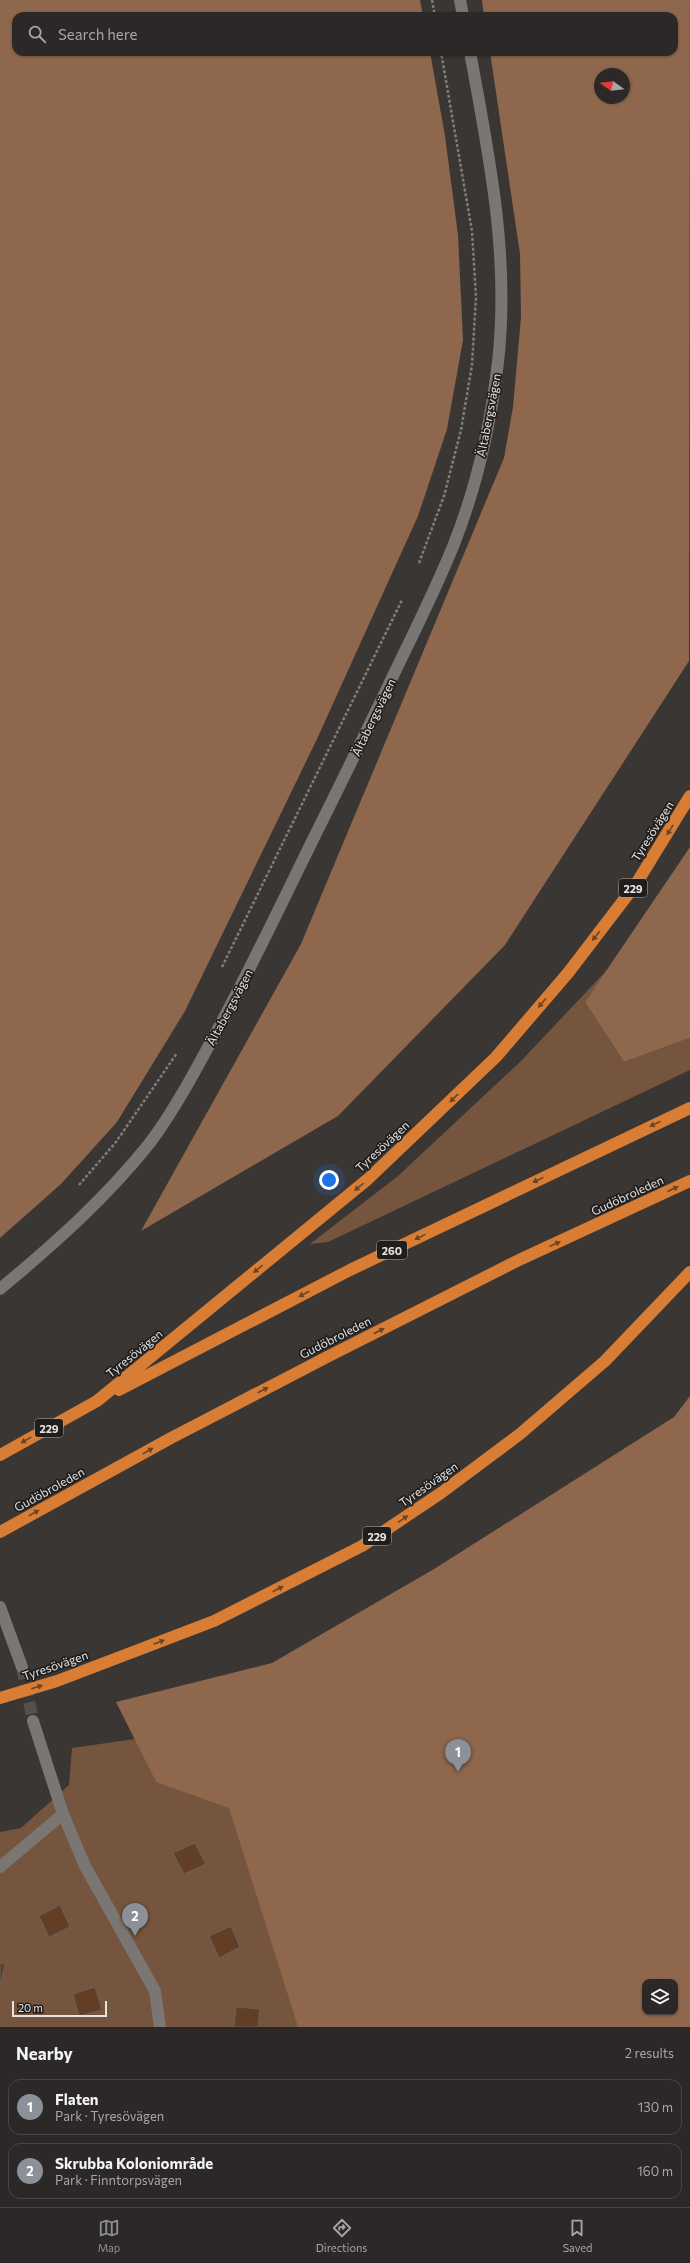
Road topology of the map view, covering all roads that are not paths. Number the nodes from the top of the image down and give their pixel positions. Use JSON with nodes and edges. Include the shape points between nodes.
{"nodes":[{"id":1,"x":460,"y":0,"type":"edge"},
{"id":2,"x":462,"y":12,"type":"edge"},
{"id":3,"x":471,"y":56,"type":"edge"},
{"id":4,"x":690,"y":796,"type":"edge"},
{"id":5,"x":690,"y":1108,"type":"edge"},
{"id":6,"x":690,"y":1181,"type":"edge"},
{"id":7,"x":690,"y":1272,"type":"edge"},
{"id":8,"x":0,"y":1289,"type":"edge"},
{"id":9,"x":97,"y":1401,"type":"junction"},
{"id":10,"x":0,"y":1455,"type":"edge"},
{"id":11,"x":0,"y":1532,"type":"edge"},
{"id":12,"x":0,"y":1607,"type":"edge"},
{"id":13,"x":22,"y":1667,"type":"tunnel mouth"},
{"id":14,"x":0,"y":1698,"type":"edge"},
{"id":15,"x":33,"y":1721,"type":"tunnel mouth"},
{"id":16,"x":64,"y":1814,"type":"junction"},
{"id":17,"x":0,"y":1867,"type":"edge"},
{"id":18,"x":160,"y":2027,"type":"edge"}],
"edges":[{"from":1,"to":2,"type":"street"},
{"from":3,"to":8,"type":"street","name":"Ältabergsvägen","via":[[490,160],[498,224],[502,290],[498,363],[488,416],[475,482],[454,542],[383,696],[235,999],[188,1085],[150,1141],[100,1200],[51,1247]]},
{"from":4,"to":9,"type":"highway","name":"Tyresövägen","number":"229","one_way":true,"via":[[636,884],[568,973],[496,1057],[368,1179]]},
{"from":5,"to":9,"type":"highway","number":"260","one_way":true,"via":[[350,1270]]},
{"from":11,"to":6,"type":"highway","name":"Gudöbroleden","one_way":true,"via":[[171,1438],[327,1357],[519,1260]]},
{"from":14,"to":7,"type":"highway","name":"Tyresövägen","number":"229","one_way":true,"via":[[57,1681],[214,1621],[362,1546],[441,1493],[520,1434],[606,1361]]},
{"from":9,"to":10,"type":"highway","name":"Tyresövägen","number":"229","one_way":true},
{"from":12,"to":13,"type":"street"},
{"from":15,"to":16,"type":"street"},
{"from":16,"to":17,"type":"street"},
{"from":16,"to":18,"type":"street","via":[[85,1866],[155,1991]]}]}
